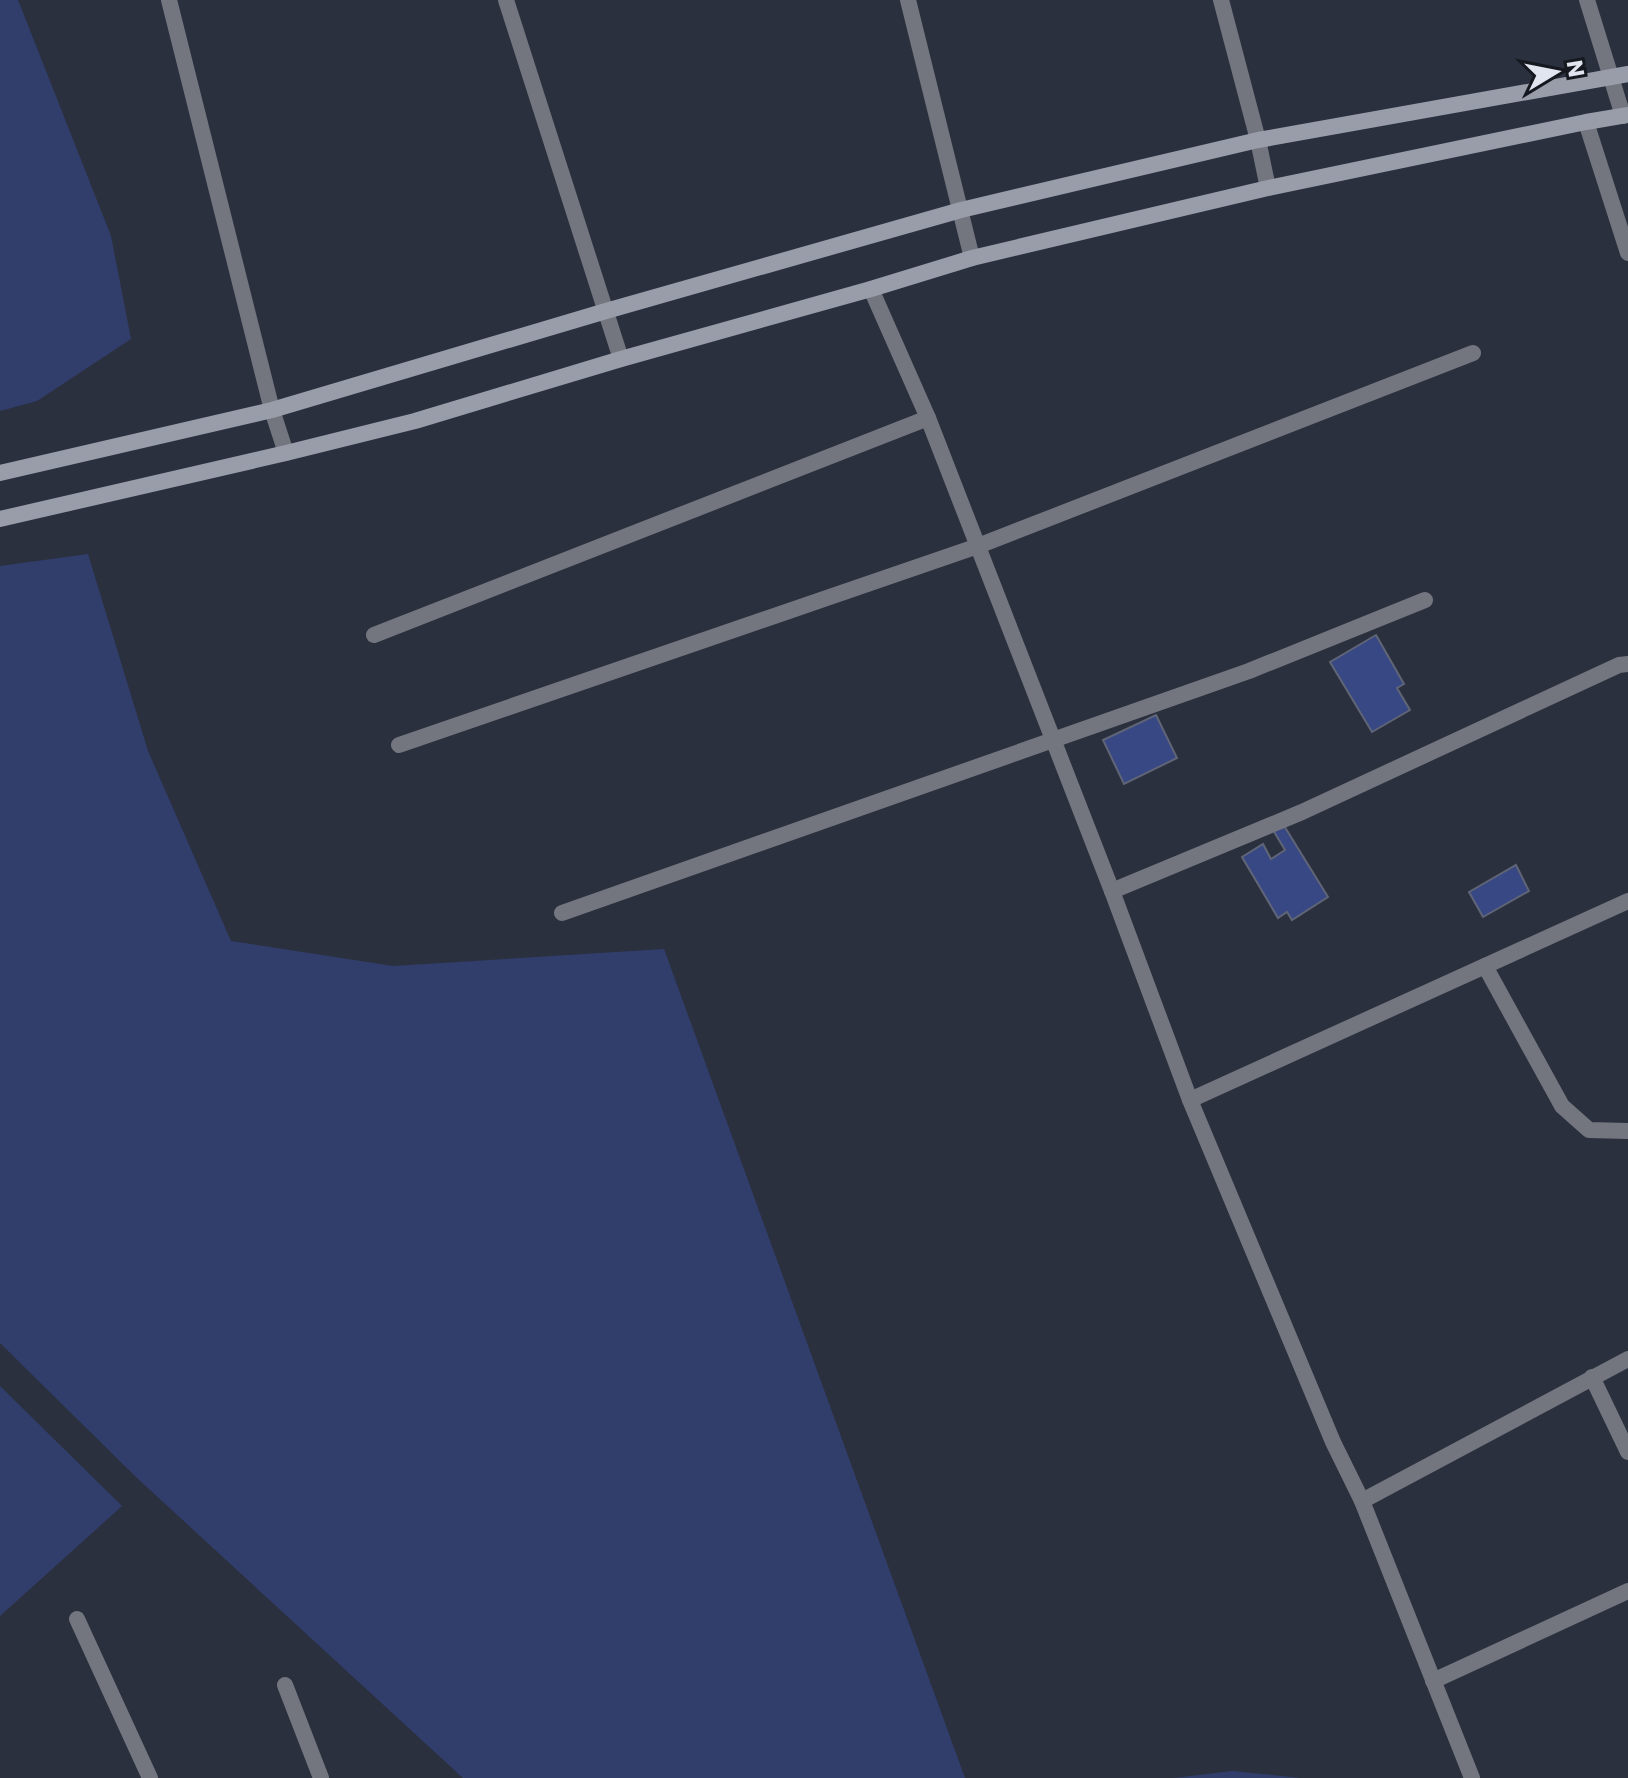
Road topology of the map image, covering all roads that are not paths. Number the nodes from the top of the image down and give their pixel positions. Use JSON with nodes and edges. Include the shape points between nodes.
{"nodes":[{"id":1,"x":169,"y":0,"type":"edge"},
{"id":2,"x":506,"y":0,"type":"edge"},
{"id":3,"x":908,"y":0,"type":"edge"},
{"id":4,"x":1221,"y":0,"type":"edge"},
{"id":5,"x":1587,"y":0,"type":"edge"},
{"id":6,"x":1628,"y":74,"type":"edge"},
{"id":7,"x":1611,"y":77,"type":"junction"},
{"id":8,"x":1625,"y":116,"type":"edge"},
{"id":9,"x":1586,"y":122,"type":"junction"},
{"id":10,"x":1258,"y":140,"type":"junction"},
{"id":11,"x":1268,"y":188,"type":"junction"},
{"id":12,"x":961,"y":210,"type":"junction"},
{"id":13,"x":1628,"y":253,"type":"edge"},
{"id":14,"x":972,"y":258,"type":"junction"},
{"id":15,"x":871,"y":289,"type":"junction"},
{"id":16,"x":606,"y":311,"type":"junction"},
{"id":17,"x":1473,"y":353,"type":"dead end"},
{"id":18,"x":621,"y":359,"type":"junction"},
{"id":19,"x":272,"y":410,"type":"junction"},
{"id":20,"x":928,"y":418,"type":"junction"},
{"id":21,"x":286,"y":453,"type":"junction"},
{"id":22,"x":0,"y":473,"type":"edge"},
{"id":23,"x":0,"y":519,"type":"edge"},
{"id":24,"x":978,"y":546,"type":"junction"},
{"id":25,"x":1425,"y":600,"type":"dead end"},
{"id":26,"x":374,"y":635,"type":"dead end"},
{"id":27,"x":1628,"y":664,"type":"edge"},
{"id":28,"x":1053,"y":739,"type":"junction"},
{"id":29,"x":399,"y":745,"type":"dead end"},
{"id":30,"x":1112,"y":891,"type":"junction"},
{"id":31,"x":1628,"y":901,"type":"edge"},
{"id":32,"x":562,"y":913,"type":"dead end"},
{"id":33,"x":1485,"y":966,"type":"junction"},
{"id":34,"x":1190,"y":1100,"type":"junction"},
{"id":35,"x":1628,"y":1131,"type":"edge"},
{"id":36,"x":1628,"y":1359,"type":"edge"},
{"id":37,"x":1592,"y":1377,"type":"junction"},
{"id":38,"x":1628,"y":1452,"type":"edge"},
{"id":39,"x":1362,"y":1501,"type":"junction"},
{"id":40,"x":1628,"y":1591,"type":"edge"},
{"id":41,"x":77,"y":1619,"type":"dead end"},
{"id":42,"x":1433,"y":1681,"type":"junction"},
{"id":43,"x":285,"y":1685,"type":"dead end"},
{"id":44,"x":150,"y":1778,"type":"edge"},
{"id":45,"x":321,"y":1778,"type":"edge"},
{"id":46,"x":1472,"y":1778,"type":"edge"}],
"edges":[{"from":1,"to":19,"type":"street"},
{"from":2,"to":16,"type":"street"},
{"from":3,"to":12,"type":"street"},
{"from":4,"to":10,"type":"street"},
{"from":5,"to":7,"type":"street"},
{"from":6,"to":7,"type":"main road"},
{"from":7,"to":8,"type":"street"},
{"from":7,"to":10,"type":"main road"},
{"from":8,"to":9,"type":"main road"},
{"from":9,"to":11,"type":"main road"},
{"from":9,"to":13,"type":"street"},
{"from":10,"to":11,"type":"street"},
{"from":10,"to":12,"type":"main road"},
{"from":11,"to":14,"type":"main road"},
{"from":12,"to":14,"type":"street"},
{"from":12,"to":16,"type":"main road"},
{"from":14,"to":15,"type":"main road"},
{"from":15,"to":18,"type":"main road"},
{"from":15,"to":20,"type":"street"},
{"from":16,"to":18,"type":"street"},
{"from":16,"to":19,"type":"main road"},
{"from":17,"to":24,"type":"street"},
{"from":18,"to":21,"type":"main road","via":[[415,421]]},
{"from":19,"to":21,"type":"street"},
{"from":19,"to":22,"type":"main road"},
{"from":20,"to":24,"type":"street"},
{"from":20,"to":26,"type":"street"},
{"from":21,"to":23,"type":"main road"},
{"from":24,"to":28,"type":"street"},
{"from":24,"to":29,"type":"street"},
{"from":25,"to":28,"type":"street","via":[[1249,671]]},
{"from":27,"to":30,"type":"street","via":[[1302,812]]},
{"from":28,"to":30,"type":"street"},
{"from":28,"to":32,"type":"street"},
{"from":30,"to":34,"type":"street"},
{"from":31,"to":33,"type":"street"},
{"from":33,"to":34,"type":"street"},
{"from":33,"to":35,"type":"street","via":[[1562,1106],[1589,1130]]},
{"from":34,"to":39,"type":"street"},
{"from":36,"to":37,"type":"street"},
{"from":37,"to":38,"type":"street"},
{"from":37,"to":39,"type":"street"},
{"from":39,"to":42,"type":"street"},
{"from":40,"to":42,"type":"street"},
{"from":41,"to":44,"type":"street"},
{"from":42,"to":46,"type":"street"},
{"from":43,"to":45,"type":"street"}]}
